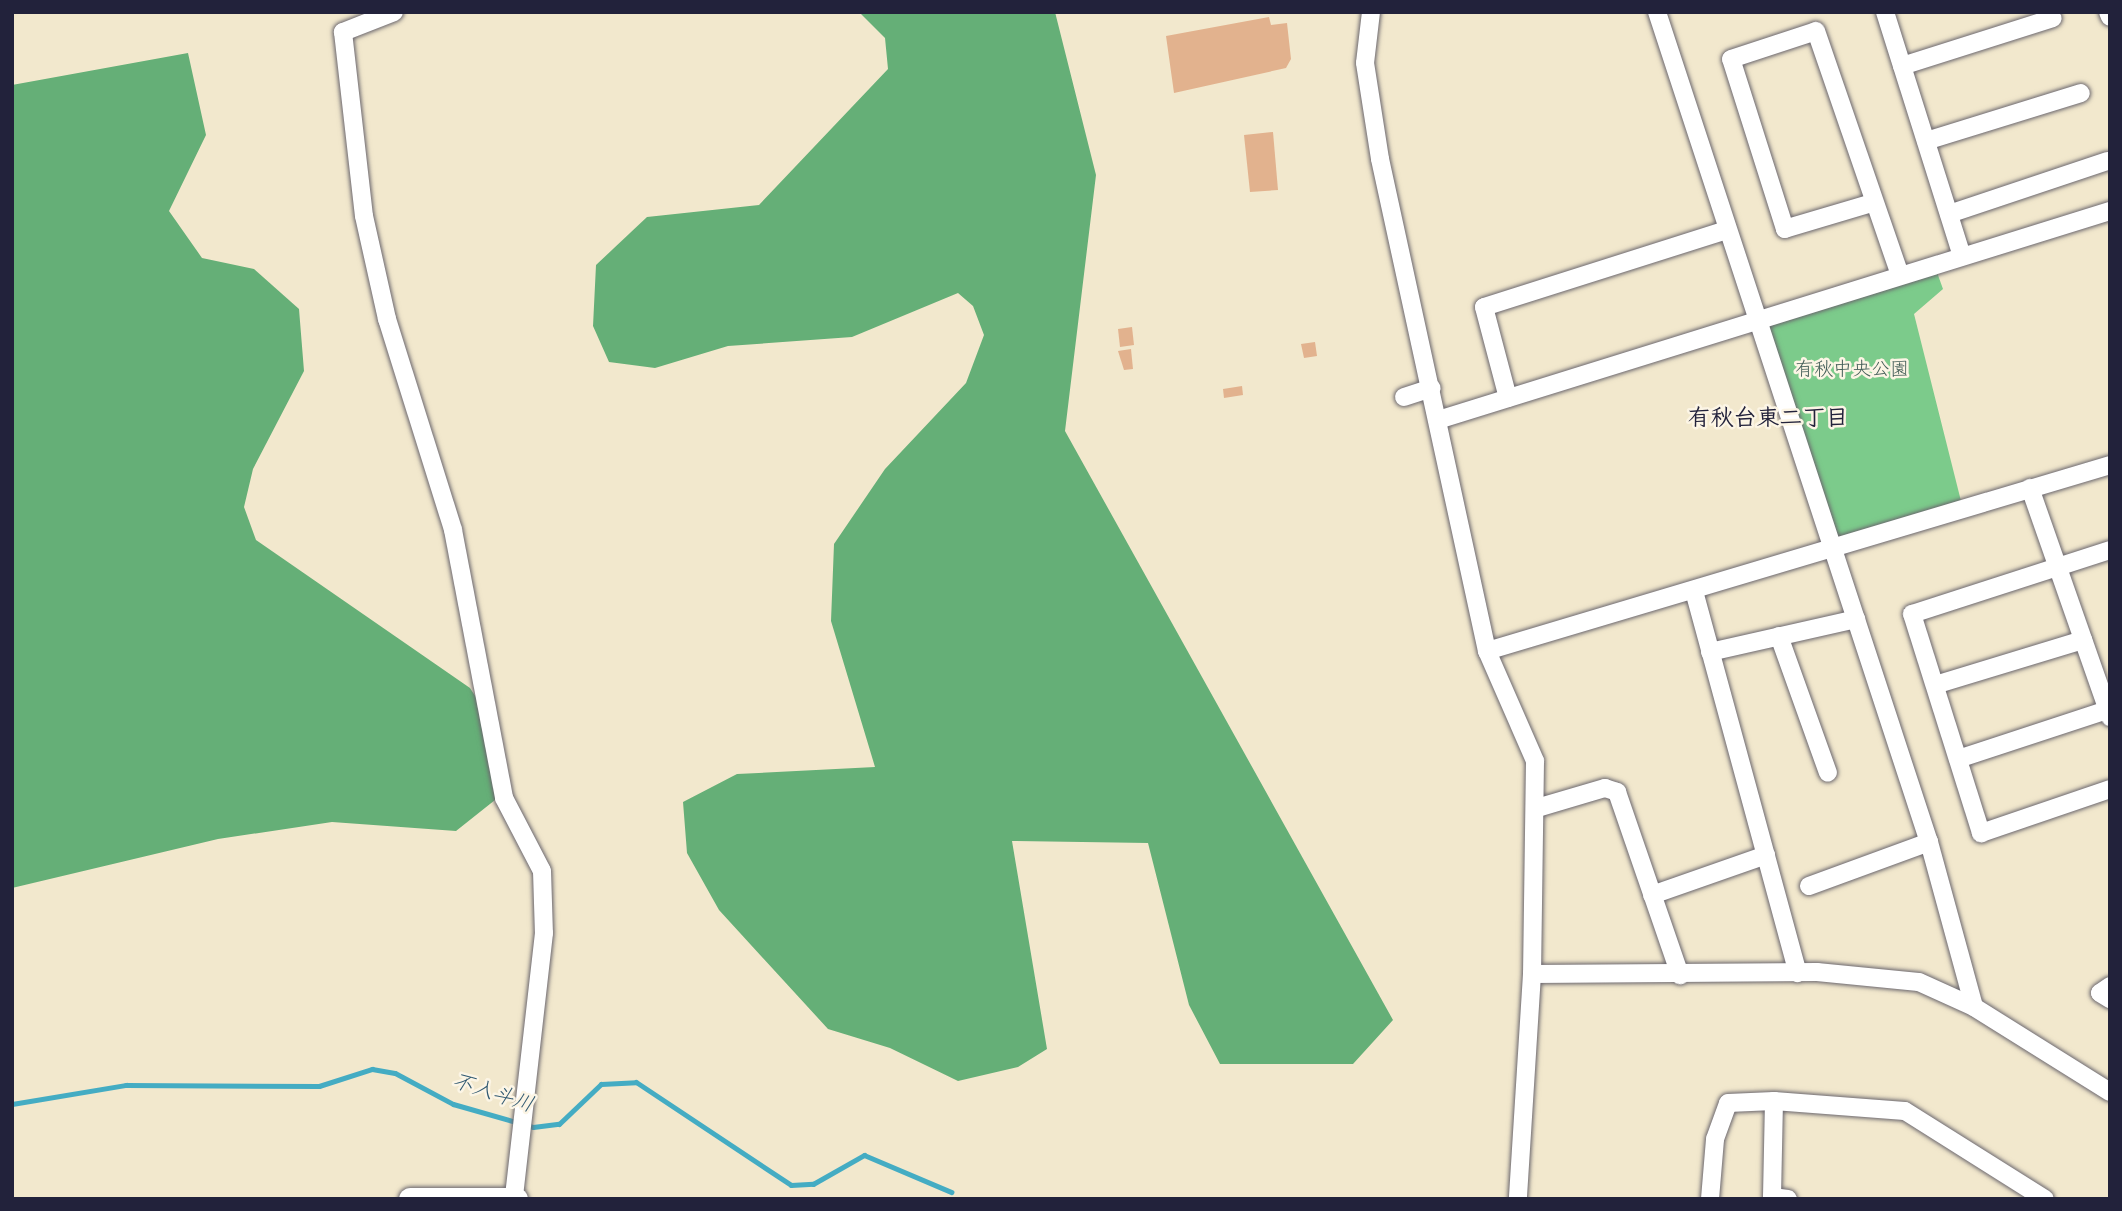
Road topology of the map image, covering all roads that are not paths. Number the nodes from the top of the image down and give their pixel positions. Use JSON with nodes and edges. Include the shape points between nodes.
{"nodes":[{"id":1,"x":394,"y":12,"type":"edge"},
{"id":2,"x":1371,"y":12,"type":"edge"},
{"id":3,"x":1885,"y":12,"type":"edge"},
{"id":4,"x":1656,"y":15,"type":"edge"},
{"id":5,"x":2053,"y":18,"type":"dead end"},
{"id":6,"x":1902,"y":66,"type":"junction"},
{"id":7,"x":2081,"y":93,"type":"dead end"},
{"id":8,"x":1926,"y":141,"type":"junction"},
{"id":9,"x":2107,"y":161,"type":"dead end"},
{"id":10,"x":1872,"y":203,"type":"junction"},
{"id":11,"x":2110,"y":211,"type":"edge"},
{"id":12,"x":1949,"y":214,"type":"junction"},
{"id":13,"x":1727,"y":230,"type":"junction"},
{"id":14,"x":1962,"y":256,"type":"junction"},
{"id":15,"x":1900,"y":275,"type":"junction"},
{"id":16,"x":1756,"y":318,"type":"junction"},
{"id":17,"x":1432,"y":388,"type":"junction"},
{"id":18,"x":1404,"y":397,"type":"dead end"},
{"id":19,"x":1508,"y":398,"type":"junction"},
{"id":20,"x":1438,"y":420,"type":"junction"},
{"id":21,"x":2110,"y":465,"type":"edge"},
{"id":22,"x":2029,"y":488,"type":"junction"},
{"id":23,"x":1832,"y":550,"type":"junction"},
{"id":24,"x":2110,"y":550,"type":"edge"},
{"id":25,"x":2057,"y":567,"type":"junction"},
{"id":26,"x":1694,"y":591,"type":"junction"},
{"id":27,"x":1856,"y":619,"type":"junction"},
{"id":28,"x":1779,"y":636,"type":"junction"},
{"id":29,"x":2083,"y":640,"type":"junction"},
{"id":30,"x":1487,"y":651,"type":"junction"},
{"id":31,"x":1710,"y":652,"type":"junction"},
{"id":32,"x":2104,"y":684,"type":"edge"},
{"id":33,"x":1935,"y":685,"type":"junction"},
{"id":34,"x":2109,"y":714,"type":"edge"},
{"id":35,"x":1958,"y":759,"type":"junction"},
{"id":36,"x":1828,"y":773,"type":"dead end"},
{"id":37,"x":2110,"y":789,"type":"edge"},
{"id":38,"x":1537,"y":808,"type":"junction"},
{"id":39,"x":1929,"y":842,"type":"junction"},
{"id":40,"x":1766,"y":855,"type":"junction"},
{"id":41,"x":1809,"y":886,"type":"dead end"},
{"id":42,"x":1652,"y":895,"type":"junction"},
{"id":43,"x":1798,"y":973,"type":"junction"},
{"id":44,"x":1532,"y":974,"type":"junction"},
{"id":45,"x":1679,"y":975,"type":"junction"},
{"id":46,"x":2110,"y":986,"type":"edge"},
{"id":47,"x":2110,"y":999,"type":"edge"},
{"id":48,"x":1974,"y":1007,"type":"junction"},
{"id":49,"x":2110,"y":1092,"type":"edge"},
{"id":50,"x":1774,"y":1101,"type":"junction"},
{"id":51,"x":410,"y":1199,"type":"edge"},
{"id":52,"x":515,"y":1199,"type":"edge"},
{"id":53,"x":1518,"y":1199,"type":"edge"},
{"id":54,"x":1710,"y":1199,"type":"edge"},
{"id":55,"x":1788,"y":1199,"type":"edge"},
{"id":56,"x":2045,"y":1199,"type":"edge"}],
"edges":[{"from":1,"to":52,"type":"street","via":[[343,32],[364,216],[387,319],[453,530],[504,798],[542,871],[544,933]]},
{"from":2,"to":17,"type":"street","via":[[1367,77]]},
{"from":3,"to":6,"type":"street"},
{"from":4,"to":13,"type":"street"},
{"from":5,"to":6,"type":"street"},
{"from":6,"to":8,"type":"street"},
{"from":7,"to":8,"type":"street"},
{"from":8,"to":12,"type":"street"},
{"from":9,"to":12,"type":"street"},
{"from":10,"to":10,"type":"street","via":[[1816,31],[1731,59],[1785,229]]},
{"from":10,"to":15,"type":"street"},
{"from":11,"to":14,"type":"street"},
{"from":12,"to":14,"type":"street"},
{"from":13,"to":16,"type":"street"},
{"from":13,"to":19,"type":"street","via":[[1484,307]]},
{"from":14,"to":15,"type":"street"},
{"from":15,"to":16,"type":"street"},
{"from":16,"to":19,"type":"street"},
{"from":16,"to":23,"type":"street"},
{"from":17,"to":18,"type":"street"},
{"from":17,"to":20,"type":"street"},
{"from":19,"to":20,"type":"street"},
{"from":20,"to":30,"type":"street"},
{"from":21,"to":22,"type":"street"},
{"from":22,"to":23,"type":"street"},
{"from":22,"to":25,"type":"street"},
{"from":23,"to":26,"type":"street"},
{"from":23,"to":27,"type":"street"},
{"from":24,"to":25,"type":"street"},
{"from":25,"to":29,"type":"street"},
{"from":25,"to":33,"type":"street","via":[[1912,614]]},
{"from":26,"to":30,"type":"street"},
{"from":26,"to":31,"type":"street"},
{"from":27,"to":28,"type":"street"},
{"from":27,"to":39,"type":"street"},
{"from":28,"to":31,"type":"street"},
{"from":28,"to":36,"type":"street"},
{"from":29,"to":32,"type":"street"},
{"from":29,"to":33,"type":"street"},
{"from":30,"to":38,"type":"street","via":[[1535,761]]},
{"from":31,"to":40,"type":"street"},
{"from":32,"to":34,"type":"street"},
{"from":33,"to":35,"type":"street"},
{"from":34,"to":35,"type":"street"},
{"from":35,"to":37,"type":"street","via":[[1981,833]]},
{"from":38,"to":42,"type":"street","via":[[1613,787]]},
{"from":38,"to":44,"type":"street"},
{"from":39,"to":41,"type":"street"},
{"from":39,"to":48,"type":"street"},
{"from":40,"to":42,"type":"street"},
{"from":40,"to":43,"type":"street"},
{"from":42,"to":45,"type":"street"},
{"from":43,"to":45,"type":"street"},
{"from":43,"to":48,"type":"street","via":[[1919,982]]},
{"from":44,"to":45,"type":"street"},
{"from":44,"to":53,"type":"street"},
{"from":46,"to":47,"type":"street","via":[[2100,993]]},
{"from":48,"to":49,"type":"street"},
{"from":50,"to":54,"type":"street","via":[[1728,1104],[1715,1139]]},
{"from":50,"to":55,"type":"street","via":[[1772,1196]]},
{"from":50,"to":56,"type":"street","via":[[1905,1111]]},
{"from":51,"to":52,"type":"main road"}]}
